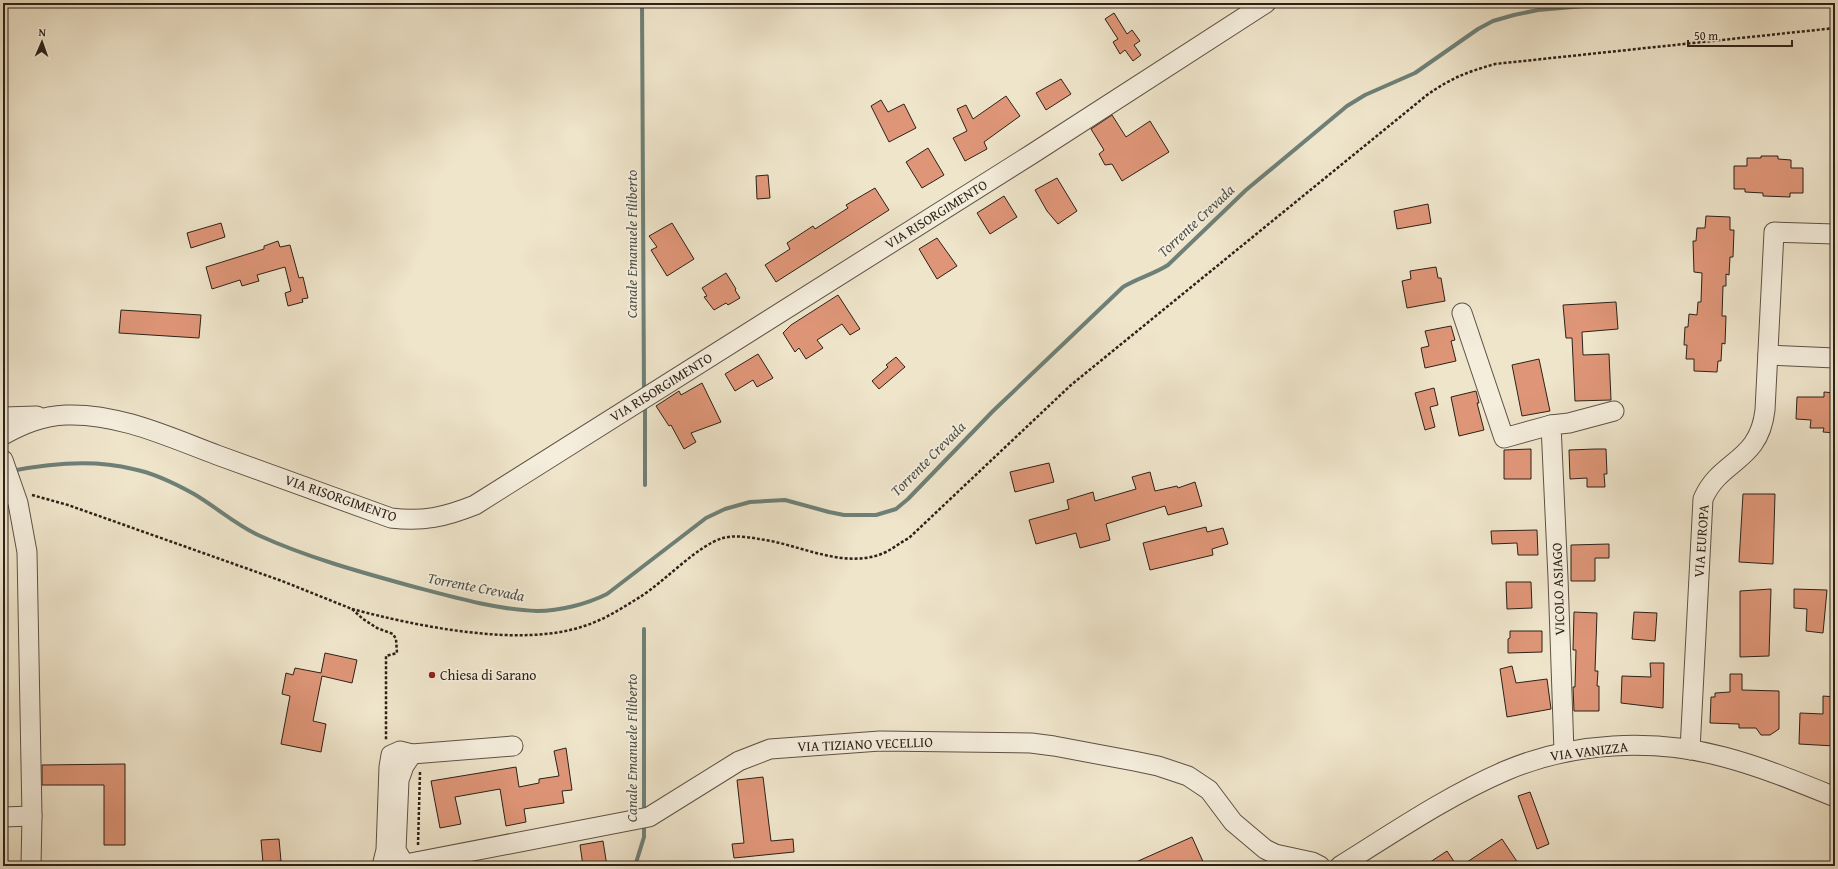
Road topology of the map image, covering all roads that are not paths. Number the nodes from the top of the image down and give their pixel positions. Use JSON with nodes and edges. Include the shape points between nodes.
{"nodes":[{"id":1,"x":1266,"y":3,"type":"edge"},
{"id":2,"x":1835,"y":234,"type":"edge"},
{"id":3,"x":1462,"y":313,"type":"dead end"},
{"id":4,"x":1768,"y":355,"type":"junction"},
{"id":5,"x":1835,"y":358,"type":"edge"},
{"id":6,"x":1614,"y":411,"type":"dead end"},
{"id":7,"x":3,"y":417,"type":"edge"},
{"id":8,"x":48,"y":417,"type":"junction"},
{"id":9,"x":1551,"y":425,"type":"junction"},
{"id":10,"x":3,"y":435,"type":"edge"},
{"id":11,"x":3,"y":460,"type":"edge"},
{"id":12,"x":513,"y":746,"type":"dead end"},
{"id":13,"x":1690,"y":750,"type":"junction"},
{"id":14,"x":1564,"y":752,"type":"junction"},
{"id":15,"x":416,"y":754,"type":"junction"},
{"id":16,"x":1835,"y":797,"type":"edge"},
{"id":17,"x":32,"y":816,"type":"junction"},
{"id":18,"x":3,"y":817,"type":"edge"},
{"id":19,"x":401,"y":864,"type":"edge"},
{"id":20,"x":31,"y":866,"type":"edge"},
{"id":21,"x":1320,"y":866,"type":"edge"},
{"id":22,"x":1340,"y":866,"type":"edge"}],
"edges":[{"from":1,"to":8,"type":"street","name":"VIA RISORGIMENTO","via":[[1032,154],[475,505],[452,514],[428,519],[391,518],[156,432],[86,416]]},
{"from":2,"to":4,"type":"street","name":"VIA EUROPA","via":[[1774,232]]},
{"from":3,"to":9,"type":"street","via":[[1504,438]]},
{"from":4,"to":5,"type":"street"},
{"from":4,"to":13,"type":"street","name":"VIA EUROPA","via":[[1765,410],[1758,439],[1746,454],[1713,481],[1703,499]]},
{"from":6,"to":9,"type":"street"},
{"from":7,"to":8,"type":"street"},
{"from":8,"to":10,"type":"street","name":"VIA RISORGIMENTO","via":[[22,425]]},
{"from":9,"to":14,"type":"street","name":"VICOLO ASIAGO"},
{"from":11,"to":17,"type":"street","via":[[22,521],[27,552]]},
{"from":12,"to":15,"type":"street"},
{"from":13,"to":14,"type":"street","name":"VIA VANIZZA","via":[[1631,746]]},
{"from":13,"to":16,"type":"street","name":"VIA VANIZZA","via":[[1750,764]]},
{"from":14,"to":22,"type":"street","name":"VIA VANIZZA","via":[[1487,779]]},
{"from":15,"to":19,"type":"street","via":[[404,766],[399,780],[396,850]]},
{"from":15,"to":19,"type":"street","via":[[400,751],[391,755],[389,767],[386,850],[383,862]]},
{"from":17,"to":18,"type":"street"},
{"from":17,"to":20,"type":"street"},
{"from":19,"to":21,"type":"street","name":"VIA TIZIANO VECELLIO","via":[[643,818],[738,761],[770,749],[880,741],[1031,743],[1158,766],[1188,776],[1209,790],[1233,822],[1265,849]]}]}
